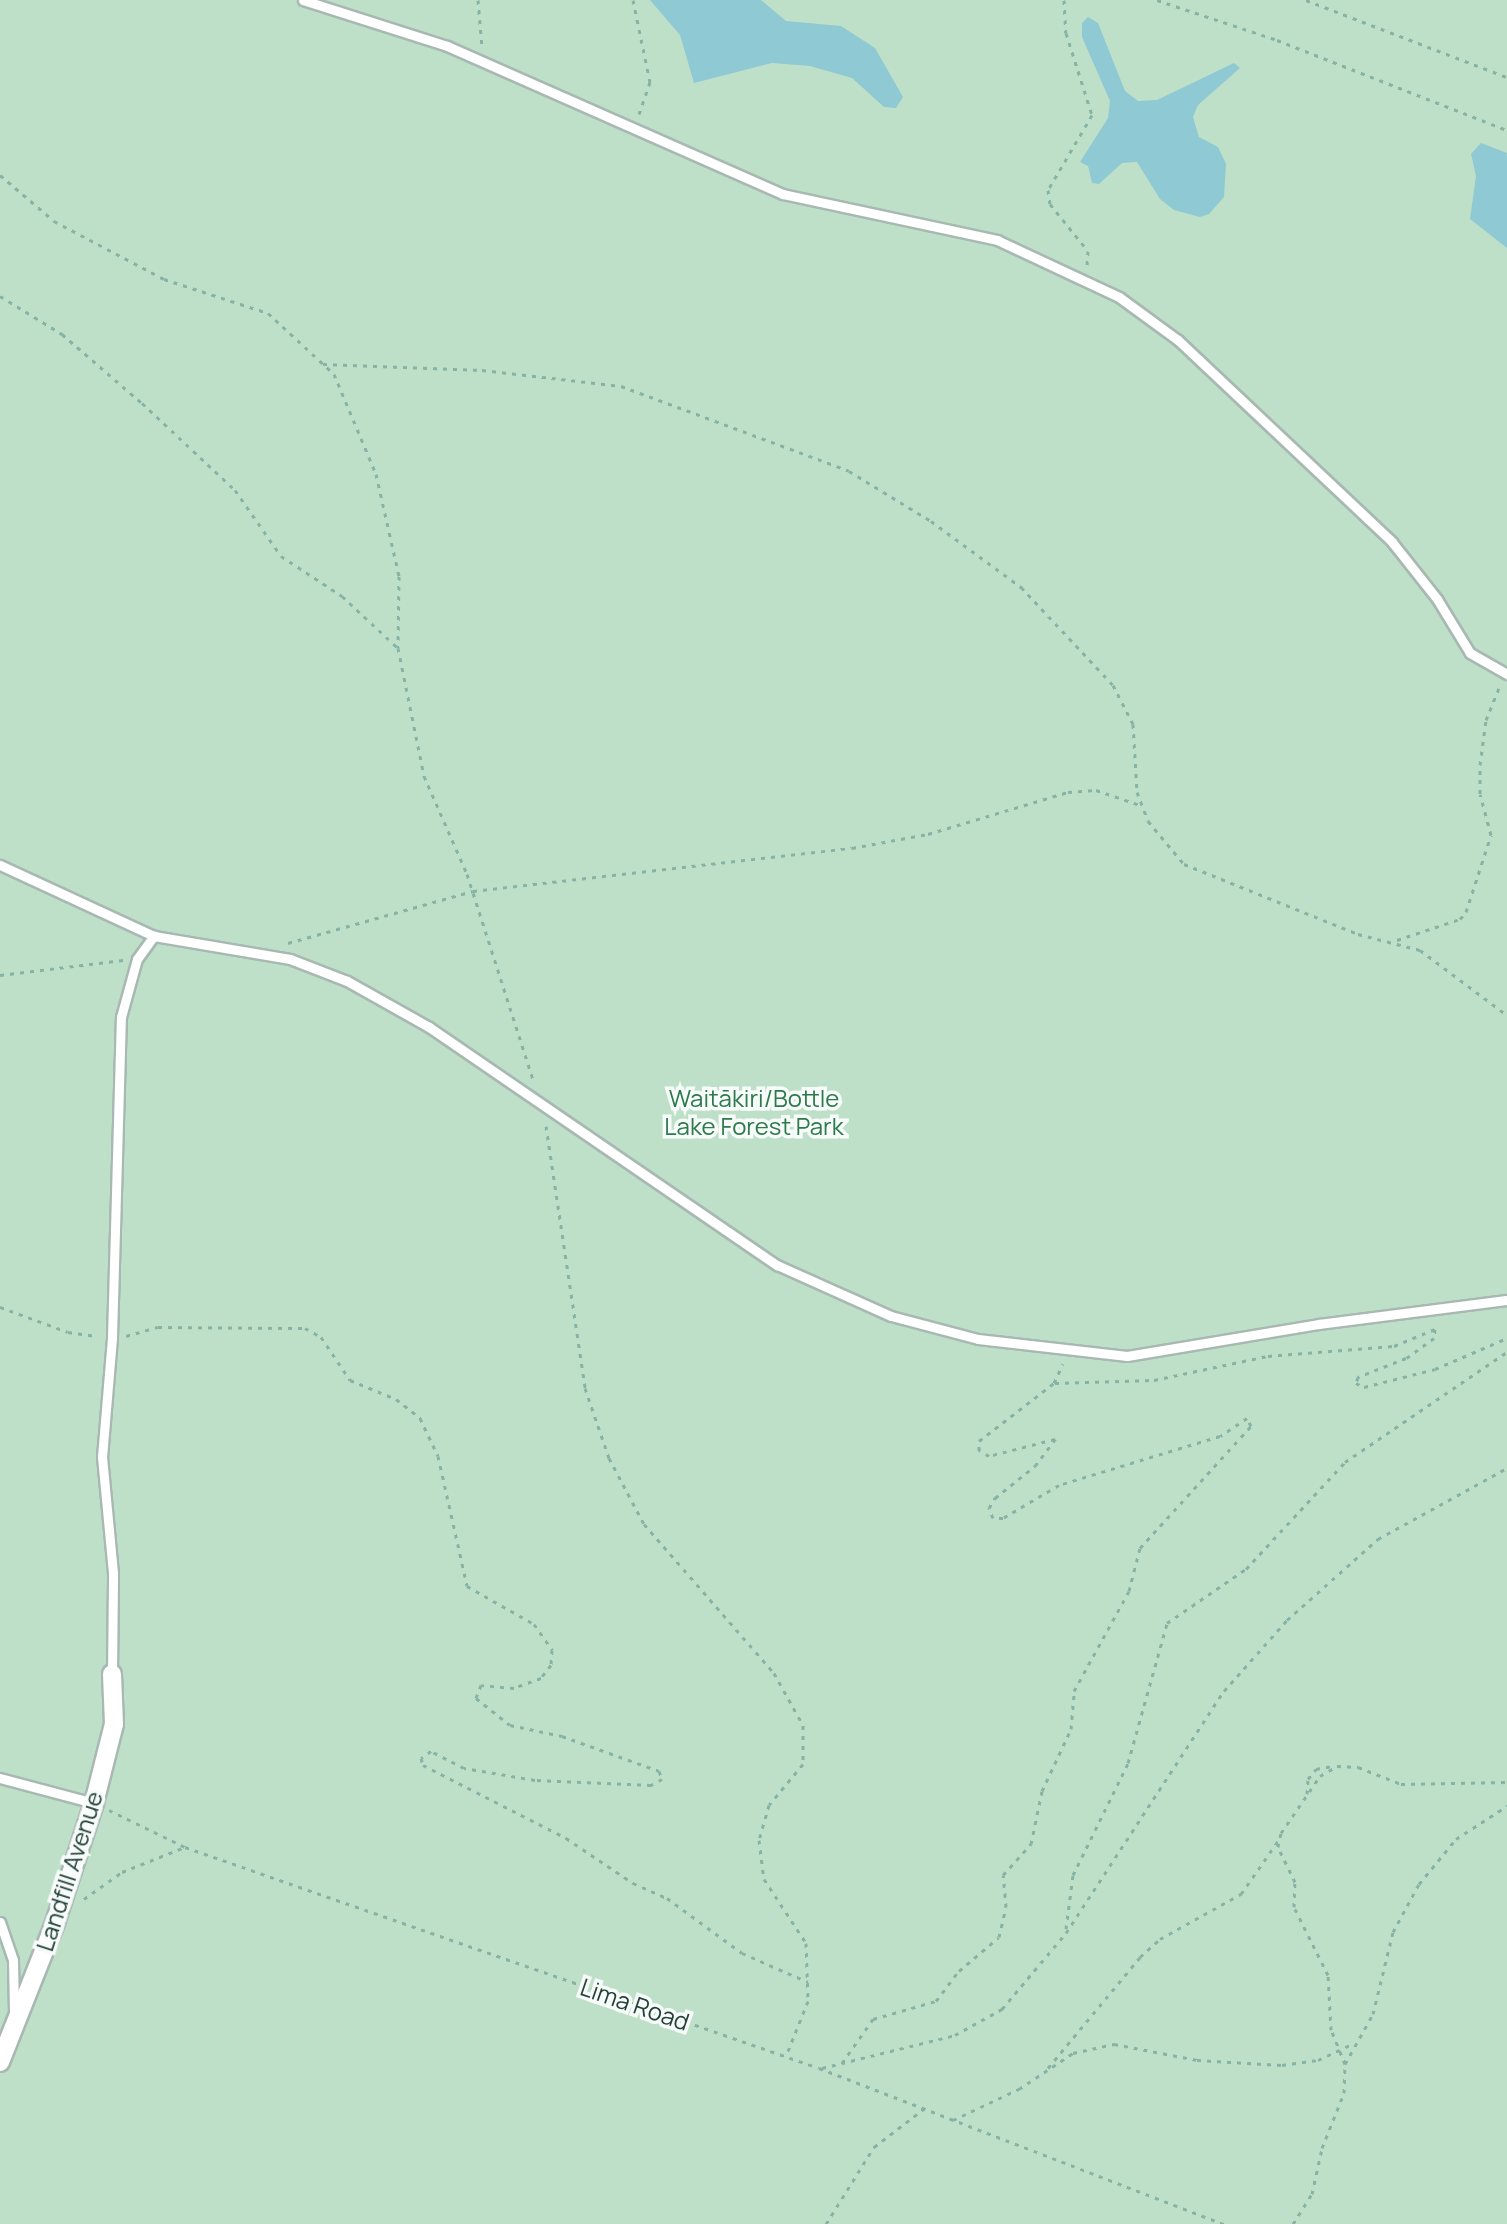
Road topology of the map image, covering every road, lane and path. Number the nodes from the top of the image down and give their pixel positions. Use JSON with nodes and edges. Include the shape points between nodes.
{"nodes":[{"id":1,"x":303,"y":0,"type":"edge"},
{"id":2,"x":478,"y":0,"type":"edge"},
{"id":3,"x":633,"y":0,"type":"edge"},
{"id":4,"x":1064,"y":0,"type":"edge"},
{"id":5,"x":1157,"y":0,"type":"edge"},
{"id":6,"x":1306,"y":0,"type":"edge"},
{"id":7,"x":483,"y":62,"type":"junction"},
{"id":8,"x":1507,"y":77,"type":"edge"},
{"id":9,"x":634,"y":129,"type":"junction"},
{"id":10,"x":1507,"y":130,"type":"edge"},
{"id":11,"x":0,"y":175,"type":"edge"},
{"id":12,"x":1085,"y":279,"type":"junction"},
{"id":13,"x":0,"y":296,"type":"edge"},
{"id":14,"x":323,"y":364,"type":"junction"},
{"id":15,"x":398,"y":648,"type":"junction"},
{"id":16,"x":1506,"y":673,"type":"edge"},
{"id":17,"x":1143,"y":806,"type":"junction"},
{"id":18,"x":0,"y":865,"type":"edge"},
{"id":19,"x":473,"y":891,"type":"junction"},
{"id":20,"x":154,"y":936,"type":"junction"},
{"id":21,"x":1393,"y":942,"type":"junction"},
{"id":22,"x":257,"y":952,"type":"junction"},
{"id":23,"x":137,"y":959,"type":"junction"},
{"id":24,"x":0,"y":975,"type":"edge"},
{"id":25,"x":1507,"y":1015,"type":"edge"},
{"id":26,"x":541,"y":1104,"type":"junction"},
{"id":27,"x":1507,"y":1300,"type":"edge"},
{"id":28,"x":0,"y":1307,"type":"edge"},
{"id":29,"x":112,"y":1337,"type":"junction"},
{"id":30,"x":1507,"y":1338,"type":"edge"},
{"id":31,"x":1063,"y":1352,"type":"junction"},
{"id":32,"x":1507,"y":1352,"type":"edge"},
{"id":33,"x":1054,"y":1383,"type":"junction"},
{"id":34,"x":1507,"y":1468,"type":"edge"},
{"id":35,"x":112,"y":1674,"type":"joint"},
{"id":36,"x":1337,"y":1766,"type":"junction"},
{"id":37,"x":0,"y":1778,"type":"edge"},
{"id":38,"x":1507,"y":1782,"type":"edge"},
{"id":39,"x":1307,"y":1798,"type":"junction"},
{"id":40,"x":94,"y":1803,"type":"junction"},
{"id":41,"x":1507,"y":1806,"type":"edge"},
{"id":42,"x":1278,"y":1840,"type":"junction"},
{"id":43,"x":185,"y":1847,"type":"junction"},
{"id":44,"x":0,"y":1922,"type":"edge"},
{"id":45,"x":55,"y":1923,"type":"junction"},
{"id":46,"x":1066,"y":1933,"type":"junction"},
{"id":47,"x":808,"y":1982,"type":"junction"},
{"id":48,"x":15,"y":2020,"type":"junction"},
{"id":49,"x":1353,"y":2044,"type":"junction"},
{"id":50,"x":1339,"y":2051,"type":"junction"},
{"id":51,"x":786,"y":2056,"type":"junction"},
{"id":52,"x":0,"y":2062,"type":"edge"},
{"id":53,"x":842,"y":2063,"type":"junction"},
{"id":54,"x":1345,"y":2064,"type":"junction"},
{"id":55,"x":819,"y":2068,"type":"junction"},
{"id":56,"x":1046,"y":2071,"type":"junction"},
{"id":57,"x":925,"y":2108,"type":"junction"},
{"id":58,"x":953,"y":2120,"type":"junction"},
{"id":59,"x":826,"y":2224,"type":"edge"},
{"id":60,"x":1224,"y":2224,"type":"edge"},
{"id":61,"x":1293,"y":2224,"type":"edge"}],
"edges":[{"from":1,"to":7,"type":"lane","via":[[370,18]]},
{"from":2,"to":7,"type":"path"},
{"from":3,"to":9,"type":"path","via":[[650,82]]},
{"from":4,"to":12,"type":"path","via":[[1066,33],[1092,115],[1048,190],[1050,204],[1088,251]]},
{"from":5,"to":10,"type":"path","via":[[1277,40]]},
{"from":6,"to":8,"type":"path"},
{"from":7,"to":9,"type":"lane"},
{"from":9,"to":12,"type":"lane","via":[[783,194],[997,240]]},
{"from":11,"to":14,"type":"path","via":[[54,221],[164,279],[268,313]]},
{"from":12,"to":16,"type":"lane","via":[[1178,340],[1392,542],[1470,653]]},
{"from":13,"to":15,"type":"path","via":[[62,334],[142,403],[235,490],[281,556],[342,596]]},
{"from":14,"to":15,"type":"path","via":[[334,374],[376,474],[399,576]]},
{"from":14,"to":17,"type":"path","via":[[482,370],[621,386],[849,471],[931,521],[1021,587],[1113,685],[1133,724]]},
{"from":15,"to":19,"type":"path","via":[[424,776]]},
{"from":16,"to":21,"type":"path","via":[[1486,720],[1480,794],[1491,835],[1466,912],[1460,919]]},
{"from":17,"to":19,"type":"path","via":[[1106,792],[1068,792],[928,834],[852,848]]},
{"from":17,"to":21,"type":"path","via":[[1165,846],[1202,874]]},
{"from":18,"to":20,"type":"lane"},
{"from":19,"to":22,"type":"path"},
{"from":19,"to":26,"type":"path"},
{"from":20,"to":22,"type":"lane"},
{"from":20,"to":23,"type":"lane"},
{"from":21,"to":25,"type":"path","via":[[1420,950]]},
{"from":22,"to":26,"type":"lane","via":[[347,981],[429,1027]]},
{"from":23,"to":24,"type":"path"},
{"from":23,"to":29,"type":"lane","via":[[121,1017]]},
{"from":26,"to":31,"type":"lane","via":[[812,1285],[936,1329]]},
{"from":26,"to":47,"type":"path","via":[[553,1152],[585,1388],[605,1448],[644,1524],[774,1673],[803,1725],[803,1764],[769,1805],[759,1840],[764,1879],[806,1943]]},
{"from":27,"to":31,"type":"lane","via":[[1319,1324],[1157,1353]]},
{"from":28,"to":29,"type":"path","via":[[68,1332]]},
{"from":29,"to":35,"type":"lane","via":[[102,1457],[113,1573]]},
{"from":29,"to":47,"type":"path","via":[[158,1327],[305,1328],[328,1345],[350,1380],[396,1399],[420,1418],[438,1456],[467,1586],[534,1624],[552,1650],[551,1665],[541,1678],[514,1688],[481,1685],[476,1698],[510,1725],[562,1736],[653,1768],[662,1779],[651,1785],[535,1780],[464,1768],[431,1751],[421,1758],[423,1765],[566,1838],[633,1883],[667,1898],[742,1953]]},
{"from":30,"to":33,"type":"path","via":[[1435,1369],[1364,1387],[1356,1383],[1358,1377],[1406,1358],[1434,1338],[1435,1329],[1394,1346],[1268,1356],[1154,1380]]},
{"from":31,"to":33,"type":"path","via":[[1062,1372]]},
{"from":32,"to":46,"type":"path","via":[[1345,1462],[1246,1569],[1167,1623],[1128,1763],[1073,1875]]},
{"from":33,"to":53,"type":"path","via":[[979,1441],[979,1450],[989,1456],[1055,1439],[1035,1466],[995,1498],[989,1508],[993,1518],[1003,1518],[1059,1485],[1220,1436],[1247,1418],[1251,1426],[1140,1548],[1129,1591],[1091,1669],[1074,1691],[1071,1729],[1042,1791],[1031,1844],[1003,1875],[1006,1907],[999,1937],[959,1971],[936,2001],[873,2019]]},
{"from":34,"to":46,"type":"path","via":[[1378,1539],[1287,1620],[1224,1691]]},
{"from":35,"to":40,"type":"street","name":"Landfill Avenue","via":[[114,1724]]},
{"from":36,"to":38,"type":"path","via":[[1358,1767],[1401,1784]]},
{"from":36,"to":39,"type":"path","via":[[1320,1776]]},
{"from":36,"to":39,"type":"path","via":[[1316,1769],[1308,1779]]},
{"from":37,"to":40,"type":"lane"},
{"from":39,"to":42,"type":"path"},
{"from":40,"to":43,"type":"path","name":"Lima Road"},
{"from":40,"to":45,"type":"street","name":"Landfill Avenue"},
{"from":41,"to":49,"type":"path","via":[[1456,1839],[1419,1884],[1393,1932],[1373,2014]]},
{"from":42,"to":50,"type":"path","via":[[1295,1882],[1294,1907],[1328,1975],[1331,2030]]},
{"from":42,"to":56,"type":"path","via":[[1241,1894],[1160,1939],[1140,1957]]},
{"from":43,"to":45,"type":"path","via":[[122,1872]]},
{"from":43,"to":51,"type":"path","name":"Lima Road"},
{"from":44,"to":48,"type":"lane","via":[[13,1960]]},
{"from":45,"to":48,"type":"street","name":"Landfill Avenue"},
{"from":46,"to":53,"type":"path","via":[[1034,1976],[978,2026]]},
{"from":47,"to":51,"type":"path","via":[[804,2017]]},
{"from":48,"to":52,"type":"street","name":"Landfill Avenue"},
{"from":49,"to":50,"type":"path"},
{"from":49,"to":54,"type":"path"},
{"from":50,"to":54,"type":"path"},
{"from":50,"to":56,"type":"path","via":[[1282,2065],[1197,2060],[1114,2044],[1073,2053]]},
{"from":51,"to":55,"type":"path","name":"Lima Road"},
{"from":53,"to":55,"type":"path"},
{"from":54,"to":61,"type":"path","via":[[1344,2093],[1322,2148],[1312,2194]]},
{"from":55,"to":57,"type":"path","name":"Lima Road"},
{"from":56,"to":58,"type":"path"},
{"from":57,"to":58,"type":"path","name":"Lima Road"},
{"from":57,"to":59,"type":"path","via":[[874,2147]]},
{"from":58,"to":60,"type":"path","name":"Lima Road"}]}
